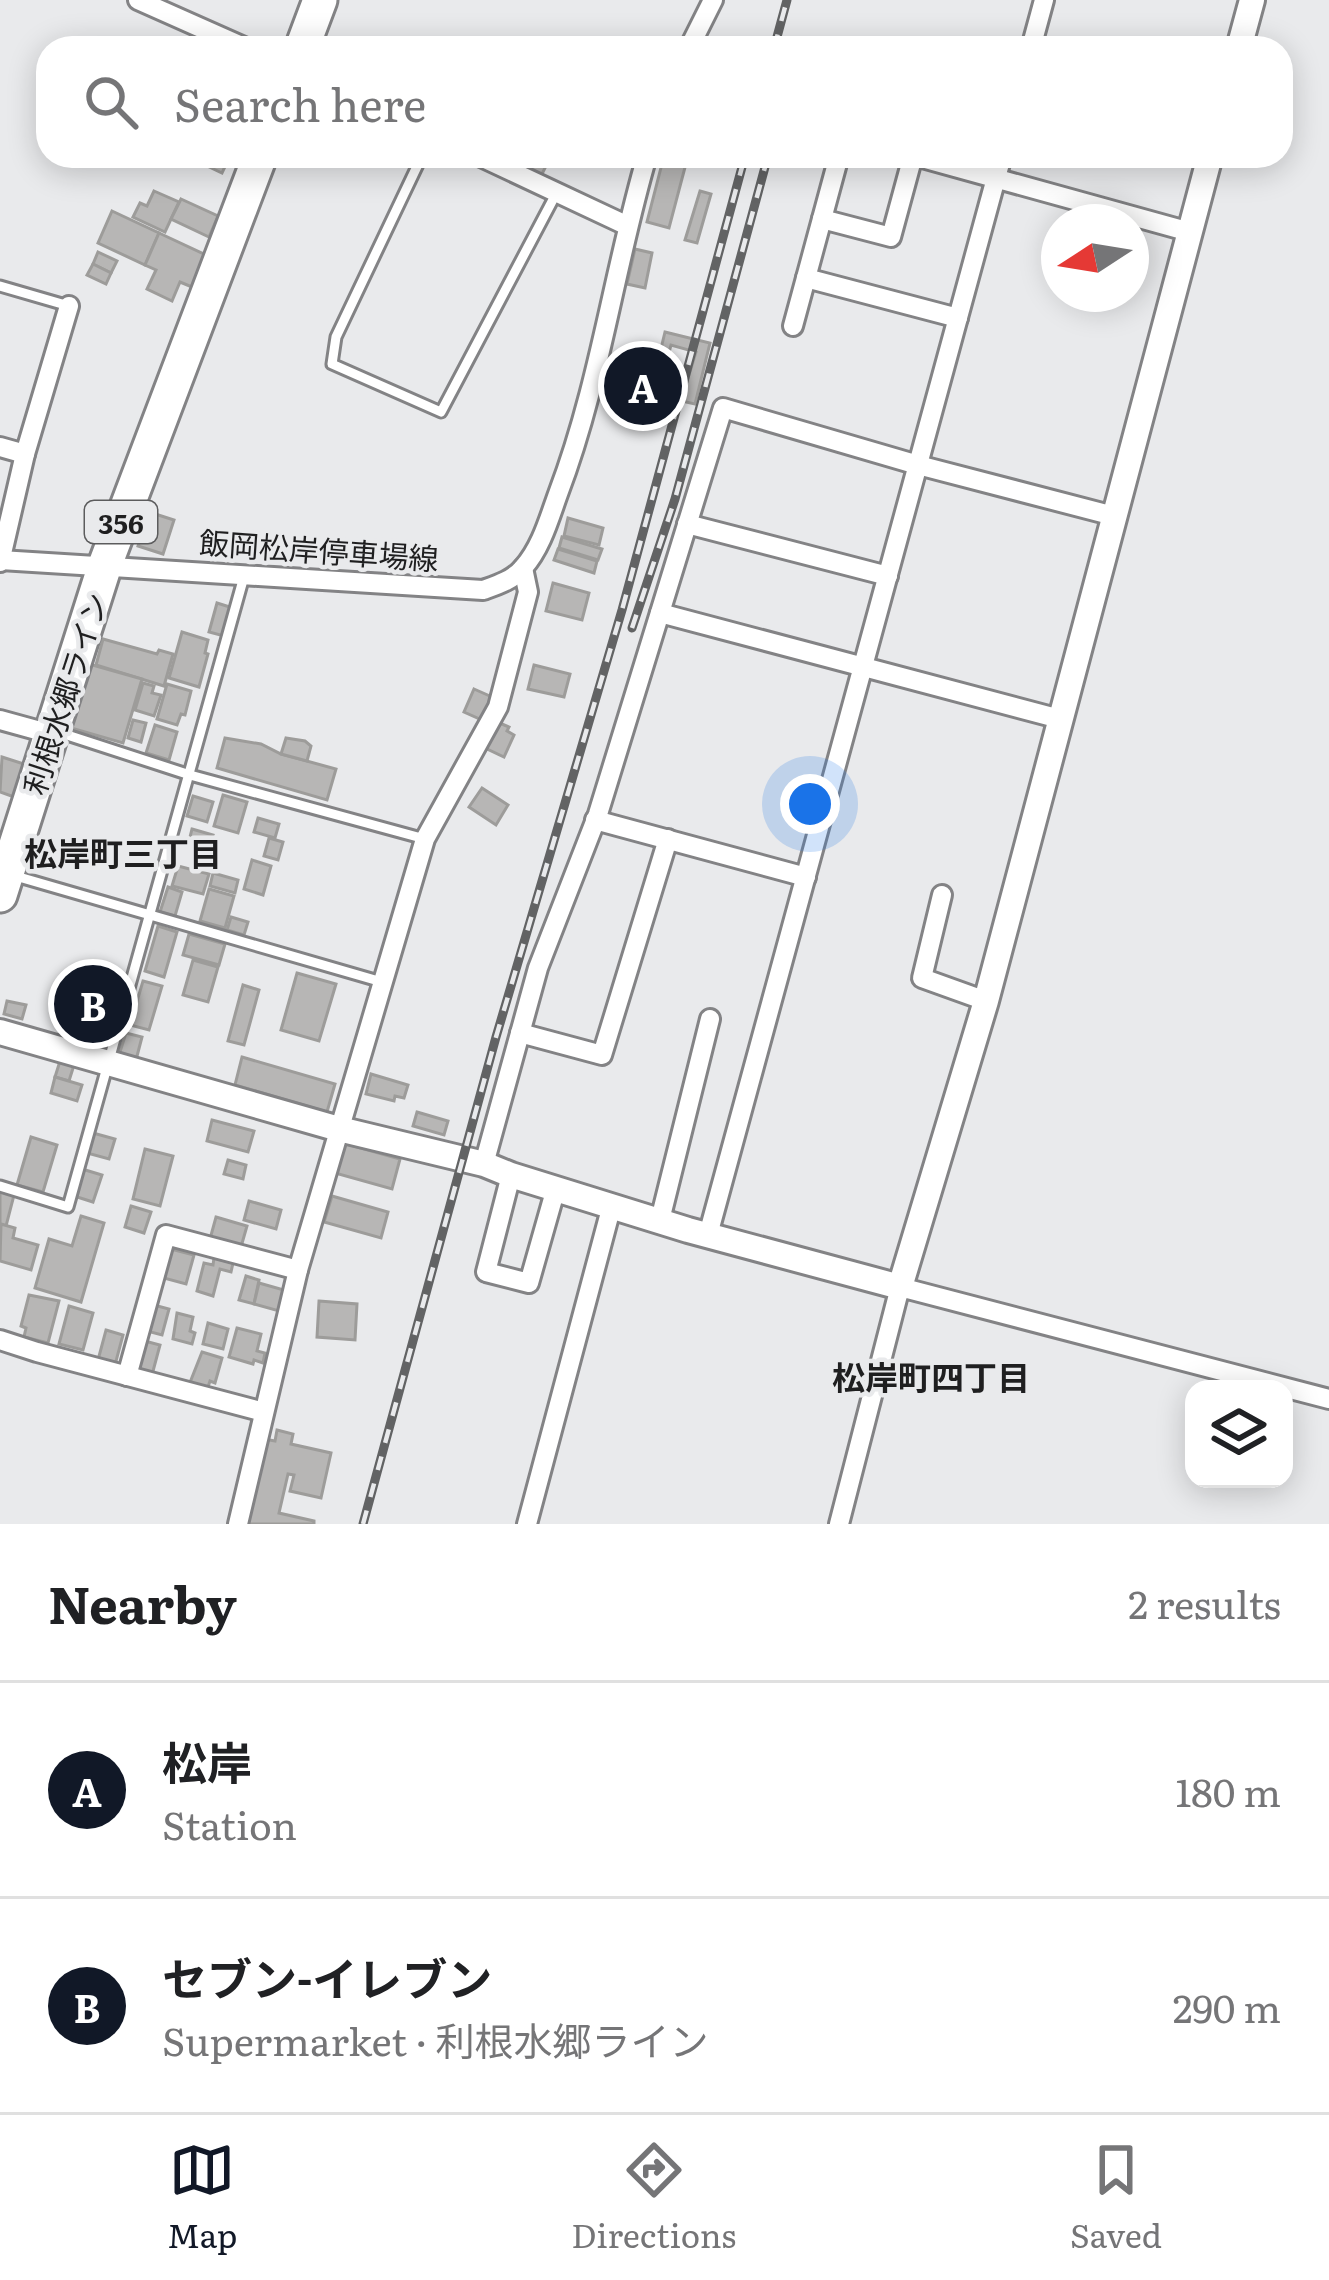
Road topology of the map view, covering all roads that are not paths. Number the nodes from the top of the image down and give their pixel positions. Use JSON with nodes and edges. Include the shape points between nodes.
{"nodes":[{"id":1,"x":137,"y":0,"type":"edge"},
{"id":2,"x":320,"y":0,"type":"edge"},
{"id":3,"x":713,"y":0,"type":"edge"},
{"id":4,"x":1044,"y":0,"type":"edge"},
{"id":5,"x":1252,"y":0,"type":"edge"},
{"id":6,"x":219,"y":36,"type":"edge"},
{"id":7,"x":306,"y":36,"type":"edge"},
{"id":8,"x":695,"y":36,"type":"edge"},
{"id":9,"x":1034,"y":36,"type":"edge"},
{"id":10,"x":1242,"y":36,"type":"edge"},
{"id":11,"x":255,"y":168,"type":"edge"},
{"id":12,"x":416,"y":168,"type":"edge"},
{"id":13,"x":505,"y":168,"type":"edge"},
{"id":14,"x":644,"y":168,"type":"edge"},
{"id":15,"x":836,"y":168,"type":"edge"},
{"id":16,"x":911,"y":168,"type":"edge"},
{"id":17,"x":959,"y":168,"type":"edge"},
{"id":18,"x":999,"y":168,"type":"edge"},
{"id":19,"x":1207,"y":168,"type":"edge"},
{"id":20,"x":997,"y":178,"type":"junction"},
{"id":21,"x":557,"y":192,"type":"junction"},
{"id":22,"x":822,"y":219,"type":"junction"},
{"id":23,"x":628,"y":226,"type":"junction"},
{"id":24,"x":1190,"y":232,"type":"junction"},
{"id":25,"x":806,"y":278,"type":"junction"},
{"id":26,"x":0,"y":286,"type":"edge"},
{"id":27,"x":69,"y":306,"type":"joint"},
{"id":28,"x":958,"y":318,"type":"junction"},
{"id":29,"x":793,"y":326,"type":"dead end"},
{"id":30,"x":0,"y":447,"type":"edge"},
{"id":31,"x":25,"y":454,"type":"junction"},
{"id":32,"x":918,"y":464,"type":"junction"},
{"id":33,"x":1114,"y":516,"type":"junction"},
{"id":34,"x":687,"y":524,"type":"junction"},
{"id":35,"x":0,"y":561,"type":"edge"},
{"id":36,"x":105,"y":565,"type":"junction"},
{"id":37,"x":524,"y":568,"type":"junction"},
{"id":38,"x":245,"y":573,"type":"junction"},
{"id":39,"x":888,"y":576,"type":"junction"},
{"id":40,"x":660,"y":613,"type":"junction"},
{"id":41,"x":863,"y":666,"type":"junction"},
{"id":42,"x":1060,"y":719,"type":"junction"},
{"id":43,"x":0,"y":720,"type":"edge"},
{"id":44,"x":51,"y":732,"type":"junction"},
{"id":45,"x":190,"y":775,"type":"junction"},
{"id":46,"x":596,"y":820,"type":"junction"},
{"id":47,"x":424,"y":839,"type":"junction"},
{"id":48,"x":668,"y":839,"type":"junction"},
{"id":49,"x":806,"y":877,"type":"junction"},
{"id":50,"x":2,"y":880,"type":"edge"},
{"id":51,"x":942,"y":895,"type":"dead end"},
{"id":52,"x":151,"y":915,"type":"junction"},
{"id":53,"x":382,"y":982,"type":"junction"},
{"id":54,"x":986,"y":1001,"type":"junction"},
{"id":55,"x":710,"y":1019,"type":"dead end"},
{"id":56,"x":0,"y":1032,"type":"edge"},
{"id":57,"x":520,"y":1033,"type":"junction"},
{"id":58,"x":108,"y":1065,"type":"junction"},
{"id":59,"x":339,"y":1129,"type":"junction"},
{"id":60,"x":484,"y":1164,"type":"junction"},
{"id":61,"x":512,"y":1175,"type":"junction"},
{"id":62,"x":0,"y":1186,"type":"edge"},
{"id":63,"x":556,"y":1189,"type":"junction"},
{"id":64,"x":612,"y":1205,"type":"junction"},
{"id":65,"x":659,"y":1220,"type":"junction"},
{"id":66,"x":708,"y":1234,"type":"junction"},
{"id":67,"x":298,"y":1270,"type":"junction"},
{"id":68,"x":900,"y":1287,"type":"junction"},
{"id":69,"x":0,"y":1340,"type":"edge"},
{"id":70,"x":127,"y":1376,"type":"junction"},
{"id":71,"x":1329,"y":1399,"type":"edge"},
{"id":72,"x":265,"y":1412,"type":"junction"},
{"id":73,"x":238,"y":1524,"type":"edge"},
{"id":74,"x":526,"y":1524,"type":"edge"},
{"id":75,"x":839,"y":1524,"type":"edge"}],
"edges":[{"from":1,"to":6,"type":"street"},
{"from":2,"to":7,"type":"highway"},
{"from":3,"to":8,"type":"street"},
{"from":4,"to":9,"type":"street"},
{"from":5,"to":10,"type":"street"},
{"from":11,"to":36,"type":"highway","name":"利根水郷ライン","number":"356"},
{"from":12,"to":21,"type":"lane","via":[[336,337],[332,364],[441,412]]},
{"from":13,"to":21,"type":"street"},
{"from":14,"to":23,"type":"street"},
{"from":15,"to":22,"type":"street"},
{"from":16,"to":22,"type":"street","via":[[891,237]]},
{"from":17,"to":20,"type":"street"},
{"from":18,"to":20,"type":"street"},
{"from":19,"to":24,"type":"street"},
{"from":20,"to":24,"type":"street"},
{"from":20,"to":28,"type":"street"},
{"from":21,"to":23,"type":"street"},
{"from":22,"to":25,"type":"street"},
{"from":23,"to":37,"type":"street","via":[[593,386],[541,541]]},
{"from":24,"to":33,"type":"street"},
{"from":25,"to":28,"type":"street"},
{"from":25,"to":29,"type":"street"},
{"from":26,"to":27,"type":"lane"},
{"from":27,"to":31,"type":"street"},
{"from":28,"to":32,"type":"street"},
{"from":30,"to":31,"type":"street"},
{"from":31,"to":35,"type":"street"},
{"from":32,"to":33,"type":"street"},
{"from":32,"to":34,"type":"street","via":[[723,408]]},
{"from":32,"to":39,"type":"street"},
{"from":33,"to":42,"type":"street"},
{"from":34,"to":39,"type":"street"},
{"from":34,"to":40,"type":"street"},
{"from":35,"to":36,"type":"street","name":"飯岡松岸停車場線"},
{"from":36,"to":38,"type":"street","name":"飯岡松岸停車場線"},
{"from":36,"to":44,"type":"highway","name":"利根水郷ライン","number":"356"},
{"from":37,"to":38,"type":"street","name":"飯岡松岸停車場線","via":[[482,590]]},
{"from":37,"to":47,"type":"street","via":[[528,592],[506,687]]},
{"from":38,"to":45,"type":"lane"},
{"from":39,"to":41,"type":"street"},
{"from":40,"to":41,"type":"street"},
{"from":40,"to":46,"type":"street"},
{"from":41,"to":42,"type":"street"},
{"from":41,"to":49,"type":"street"},
{"from":42,"to":54,"type":"street"},
{"from":43,"to":44,"type":"street"},
{"from":44,"to":45,"type":"lane"},
{"from":44,"to":50,"type":"highway","name":"利根水郷ライン","number":"356"},
{"from":45,"to":47,"type":"lane"},
{"from":45,"to":52,"type":"lane"},
{"from":46,"to":48,"type":"street"},
{"from":46,"to":57,"type":"street"},
{"from":47,"to":53,"type":"street"},
{"from":48,"to":49,"type":"street"},
{"from":48,"to":57,"type":"street","via":[[602,1055]]},
{"from":49,"to":66,"type":"street"},
{"from":50,"to":52,"type":"lane"},
{"from":51,"to":54,"type":"street","via":[[922,977]]},
{"from":52,"to":53,"type":"lane"},
{"from":52,"to":58,"type":"lane"},
{"from":53,"to":59,"type":"street"},
{"from":54,"to":68,"type":"street"},
{"from":55,"to":65,"type":"street"},
{"from":56,"to":58,"type":"street"},
{"from":57,"to":60,"type":"street"},
{"from":58,"to":59,"type":"street"},
{"from":58,"to":62,"type":"lane","via":[[68,1207]]},
{"from":59,"to":60,"type":"street"},
{"from":59,"to":67,"type":"street"},
{"from":60,"to":61,"type":"street"},
{"from":61,"to":63,"type":"street"},
{"from":61,"to":63,"type":"street","via":[[486,1272],[529,1282]]},
{"from":63,"to":64,"type":"street"},
{"from":64,"to":65,"type":"street"},
{"from":64,"to":74,"type":"street"},
{"from":65,"to":66,"type":"street"},
{"from":66,"to":68,"type":"street"},
{"from":67,"to":70,"type":"street","via":[[166,1235]]},
{"from":67,"to":72,"type":"street"},
{"from":68,"to":71,"type":"street"},
{"from":68,"to":75,"type":"street"},
{"from":69,"to":70,"type":"street"},
{"from":70,"to":72,"type":"street"},
{"from":72,"to":73,"type":"street"}]}
